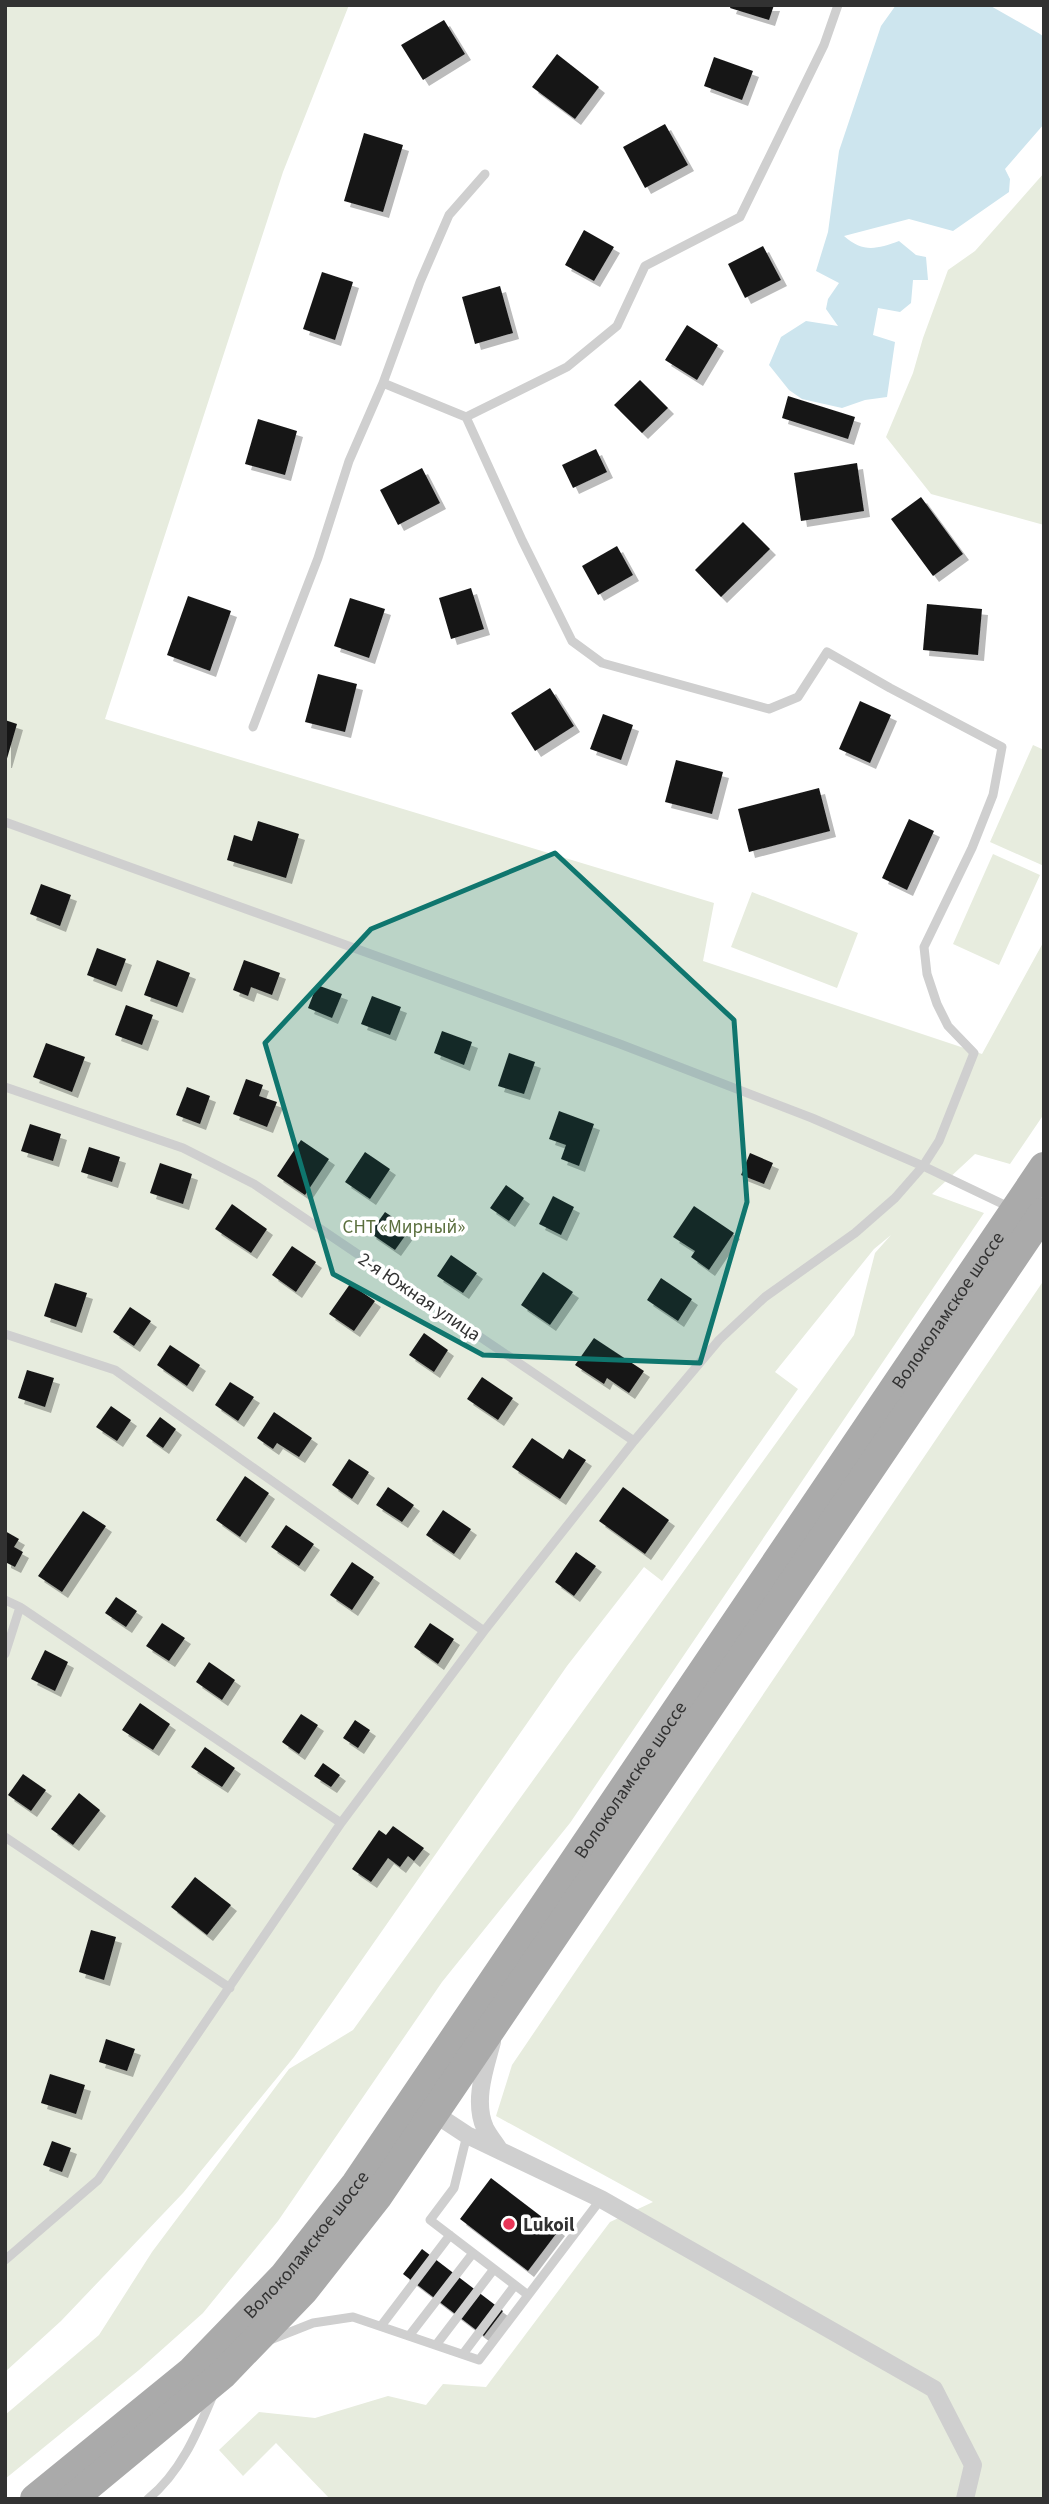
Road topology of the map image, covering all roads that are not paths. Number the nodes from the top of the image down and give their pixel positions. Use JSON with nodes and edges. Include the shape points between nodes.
{"nodes":[{"id":1,"x":838,"y":5,"type":"edge"},
{"id":2,"x":485,"y":174,"type":"dead end"},
{"id":3,"x":383,"y":383,"type":"junction"},
{"id":4,"x":466,"y":417,"type":"junction"},
{"id":5,"x":253,"y":727,"type":"dead end"},
{"id":6,"x":5,"y":822,"type":"edge"},
{"id":7,"x":5,"y":1087,"type":"edge"},
{"id":8,"x":923,"y":1166,"type":"junction"},
{"id":9,"x":1044,"y":1167,"type":"edge"},
{"id":10,"x":1031,"y":1215,"type":"edge"},
{"id":11,"x":5,"y":1334,"type":"edge"},
{"id":12,"x":634,"y":1441,"type":"junction"},
{"id":13,"x":5,"y":1600,"type":"edge"},
{"id":14,"x":20,"y":1607,"type":"junction"},
{"id":15,"x":484,"y":1631,"type":"junction"},
{"id":16,"x":5,"y":1654,"type":"edge"},
{"id":17,"x":341,"y":1823,"type":"junction"},
{"id":18,"x":5,"y":1837,"type":"edge"},
{"id":19,"x":230,"y":1987,"type":"junction"},
{"id":20,"x":497,"y":2023,"type":"junction"},
{"id":21,"x":424,"y":2107,"type":"junction"},
{"id":22,"x":467,"y":2135,"type":"junction"},
{"id":23,"x":500,"y":2151,"type":"junction"},
{"id":24,"x":601,"y":2199,"type":"junction"},
{"id":25,"x":450,"y":2235,"type":"junction"},
{"id":26,"x":473,"y":2253,"type":"junction"},
{"id":27,"x":5,"y":2260,"type":"edge"},
{"id":28,"x":494,"y":2269,"type":"junction"},
{"id":29,"x":515,"y":2285,"type":"junction"},
{"id":30,"x":528,"y":2295,"type":"junction"},
{"id":31,"x":381,"y":2326,"type":"junction"},
{"id":32,"x":409,"y":2336,"type":"junction"},
{"id":33,"x":436,"y":2345,"type":"junction"},
{"id":34,"x":245,"y":2351,"type":"junction"},
{"id":35,"x":463,"y":2354,"type":"junction"},
{"id":36,"x":207,"y":2378,"type":"junction"},
{"id":37,"x":35,"y":2499,"type":"edge"},
{"id":38,"x":72,"y":2499,"type":"edge"},
{"id":39,"x":148,"y":2499,"type":"edge"},
{"id":40,"x":965,"y":2499,"type":"edge"}],
"edges":[{"from":1,"to":4,"type":"lane","via":[[824,45],[740,217],[645,266],[617,326],[567,367]]},
{"from":2,"to":3,"type":"lane","via":[[449,215]]},
{"from":3,"to":4,"type":"lane"},
{"from":3,"to":5,"type":"lane","via":[[349,461],[318,558]]},
{"from":4,"to":8,"type":"lane","via":[[572,641],[603,663],[769,709],[798,697],[827,652],[1002,747],[993,795],[924,947],[937,1004],[948,1027],[974,1053],[939,1141]]},
{"from":6,"to":8,"type":"lane","via":[[621,1044]]},
{"from":7,"to":12,"type":"lane","name":"2-я Южная улица","via":[[183,1148],[254,1184]]},
{"from":8,"to":10,"type":"lane"},
{"from":8,"to":12,"type":"lane","via":[[855,1233],[765,1297],[719,1340]]},
{"from":9,"to":10,"type":"main road","name":"Волоколамское шоссе"},
{"from":10,"to":20,"type":"main road","name":"Волоколамское шоссе"},
{"from":10,"to":21,"type":"main road","name":"Волоколамское шоссе"},
{"from":11,"to":15,"type":"lane","via":[[114,1370]]},
{"from":12,"to":15,"type":"lane"},
{"from":13,"to":14,"type":"lane"},
{"from":14,"to":16,"type":"lane"},
{"from":14,"to":17,"type":"lane"},
{"from":15,"to":17,"type":"lane"},
{"from":17,"to":19,"type":"lane"},
{"from":18,"to":19,"type":"lane"},
{"from":19,"to":27,"type":"lane","via":[[98,2180]]},
{"from":20,"to":21,"type":"main road","name":"Волоколамское шоссе"},
{"from":20,"to":23,"type":"street","via":[[480,2103],[484,2126]]},
{"from":21,"to":22,"type":"street"},
{"from":21,"to":34,"type":"main road","name":"Волоколамское шоссе","via":[[377,2197],[304,2290]]},
{"from":21,"to":36,"type":"main road","name":"Волоколамское шоссе","via":[[356,2184]]},
{"from":22,"to":23,"type":"street"},
{"from":22,"to":25,"type":"lane","via":[[454,2188],[429,2220]]},
{"from":23,"to":24,"type":"street"},
{"from":24,"to":30,"type":"lane"},
{"from":24,"to":40,"type":"street","via":[[934,2389],[973,2465]]},
{"from":25,"to":26,"type":"lane"},
{"from":25,"to":31,"type":"lane"},
{"from":26,"to":28,"type":"lane"},
{"from":26,"to":32,"type":"lane"},
{"from":28,"to":29,"type":"lane"},
{"from":28,"to":33,"type":"lane"},
{"from":29,"to":30,"type":"lane"},
{"from":29,"to":35,"type":"lane"},
{"from":30,"to":35,"type":"lane","via":[[479,2360]]},
{"from":31,"to":32,"type":"lane"},
{"from":31,"to":34,"type":"lane","via":[[353,2317],[313,2323]]},
{"from":32,"to":33,"type":"lane"},
{"from":33,"to":35,"type":"lane"},
{"from":34,"to":36,"type":"main road","name":"Волоколамское шоссе"},
{"from":36,"to":37,"type":"main road"},
{"from":36,"to":38,"type":"main road"},
{"from":36,"to":39,"type":"lane","via":[[195,2438],[164,2485]]}]}
